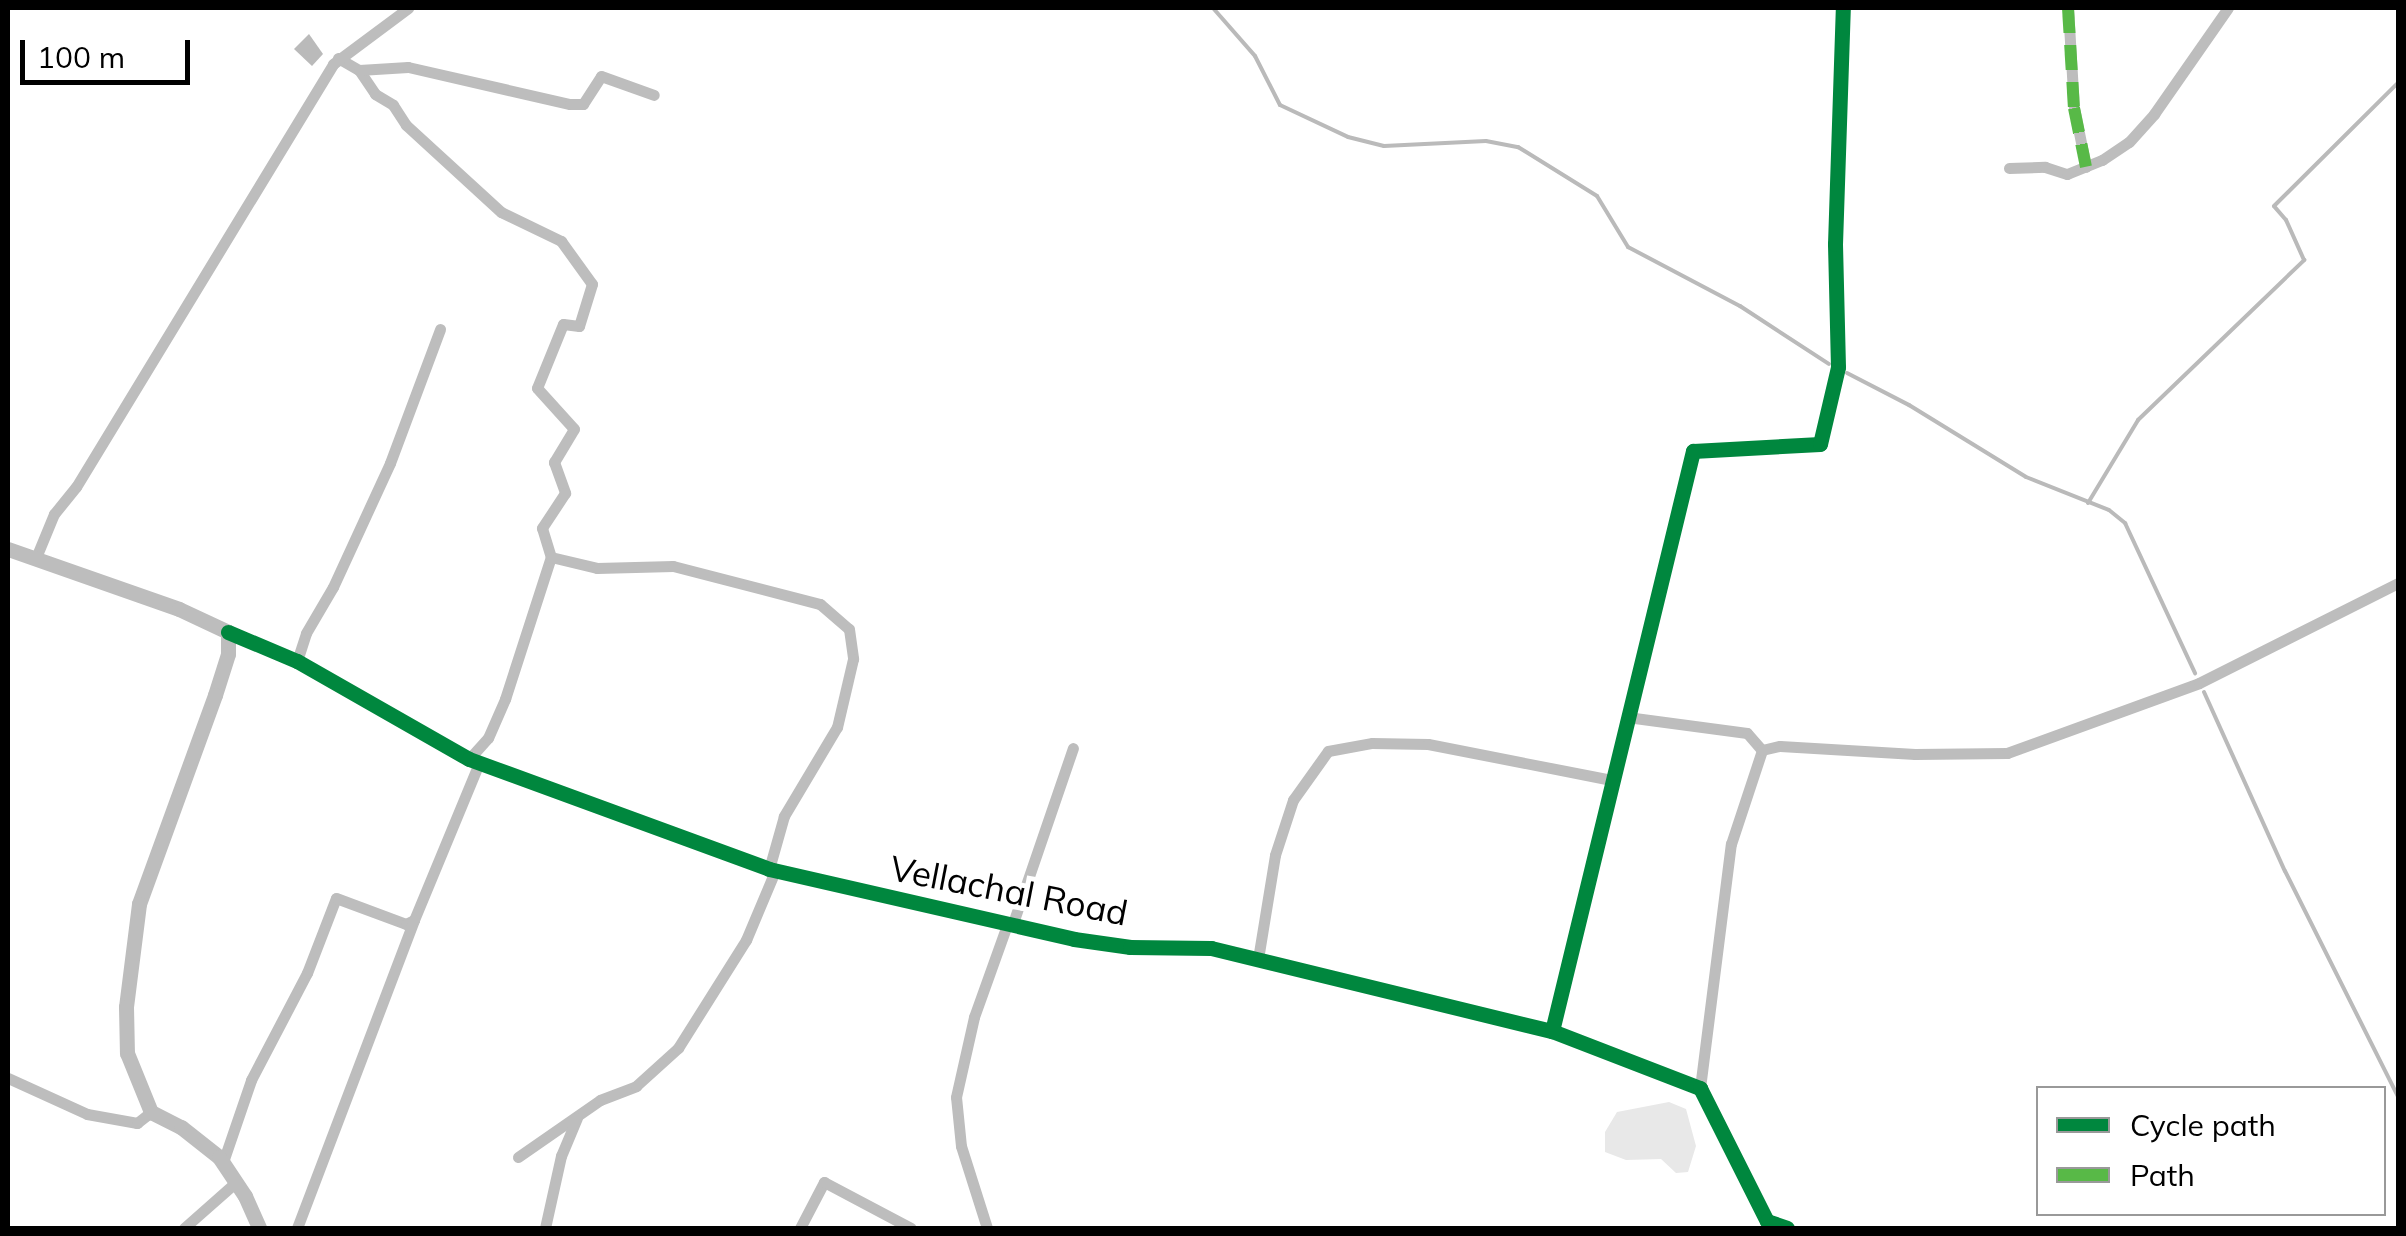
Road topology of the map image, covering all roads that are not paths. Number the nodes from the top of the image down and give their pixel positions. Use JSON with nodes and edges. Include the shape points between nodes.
{"nodes":[{"id":1,"x":408,"y":8,"type":"edge"},
{"id":2,"x":1844,"y":8,"type":"edge"},
{"id":3,"x":2068,"y":8,"type":"edge"},
{"id":4,"x":2228,"y":8,"type":"edge"},
{"id":5,"x":338,"y":58,"type":"junction"},
{"id":6,"x":359,"y":70,"type":"junction"},
{"id":7,"x":654,"y":96,"type":"dead end"},
{"id":8,"x":2086,"y":167,"type":"junction"},
{"id":9,"x":2009,"y":168,"type":"dead end"},
{"id":10,"x":440,"y":329,"type":"dead end"},
{"id":11,"x":8,"y":548,"type":"edge"},
{"id":12,"x":551,"y":557,"type":"junction"},
{"id":13,"x":35,"y":560,"type":"junction"},
{"id":14,"x":2398,"y":583,"type":"edge"},
{"id":15,"x":228,"y":632,"type":"junction"},
{"id":16,"x":297,"y":661,"type":"junction"},
{"id":17,"x":1627,"y":717,"type":"junction"},
{"id":18,"x":1073,"y":748,"type":"dead end"},
{"id":19,"x":1762,"y":750,"type":"junction"},
{"id":20,"x":474,"y":761,"type":"junction"},
{"id":21,"x":1611,"y":780,"type":"junction"},
{"id":22,"x":772,"y":870,"type":"junction"},
{"id":23,"x":414,"y":920,"type":"junction"},
{"id":24,"x":1009,"y":926,"type":"junction"},
{"id":25,"x":1258,"y":959,"type":"junction"},
{"id":26,"x":1552,"y":1030,"type":"junction"},
{"id":27,"x":8,"y":1078,"type":"edge"},
{"id":28,"x":1700,"y":1088,"type":"junction"},
{"id":29,"x":150,"y":1112,"type":"junction"},
{"id":30,"x":578,"y":1115,"type":"junction"},
{"id":31,"x":518,"y":1157,"type":"dead end"},
{"id":32,"x":222,"y":1162,"type":"junction"},
{"id":33,"x":236,"y":1182,"type":"junction"},
{"id":34,"x":1762,"y":1224,"type":"edge"},
{"id":35,"x":184,"y":1228,"type":"edge"},
{"id":36,"x":259,"y":1228,"type":"edge"},
{"id":37,"x":297,"y":1228,"type":"edge"},
{"id":38,"x":545,"y":1228,"type":"edge"},
{"id":39,"x":800,"y":1228,"type":"edge"},
{"id":40,"x":911,"y":1228,"type":"edge"},
{"id":41,"x":987,"y":1228,"type":"edge"},
{"id":42,"x":1787,"y":1228,"type":"edge"}],
"edges":[{"from":1,"to":5,"type":"street"},
{"from":2,"to":17,"type":"street","via":[[1835,244],[1838,367],[1820,444],[1692,451]]},
{"from":3,"to":8,"type":"street","via":[[2074,108]]},
{"from":4,"to":8,"type":"street","via":[[2154,114],[2128,142]]},
{"from":5,"to":6,"type":"street"},
{"from":5,"to":13,"type":"street","via":[[54,514]]},
{"from":6,"to":7,"type":"street","via":[[408,67],[570,104],[583,104],[601,76]]},
{"from":6,"to":12,"type":"street","via":[[406,125],[500,212],[561,241],[592,284],[579,326],[563,324],[537,388],[574,429],[554,462],[565,493],[542,528]]},
{"from":8,"to":9,"type":"street","via":[[2067,174]]},
{"from":10,"to":16,"type":"street","via":[[390,463]]},
{"from":11,"to":13,"type":"main road"},
{"from":12,"to":20,"type":"street","via":[[505,699]]},
{"from":12,"to":22,"type":"street","via":[[597,568],[673,566],[786,592],[820,604],[849,629],[852,659],[837,727],[784,816]]},
{"from":13,"to":15,"type":"main road"},
{"from":14,"to":19,"type":"street","via":[[2199,682],[2007,753]]},
{"from":15,"to":16,"type":"street","name":"Vellachal Road"},
{"from":15,"to":29,"type":"main road","via":[[211,709],[139,904],[127,1053]]},
{"from":16,"to":20,"type":"street","name":"Vellachal Road"},
{"from":17,"to":19,"type":"street","via":[[1747,733]]},
{"from":17,"to":21,"type":"street"},
{"from":18,"to":24,"type":"street"},
{"from":19,"to":28,"type":"street","via":[[1731,844]]},
{"from":20,"to":22,"type":"street","name":"Vellachal Road"},
{"from":20,"to":23,"type":"street"},
{"from":21,"to":25,"type":"street","via":[[1428,744],[1328,751],[1293,800],[1275,855]]},
{"from":21,"to":26,"type":"street"},
{"from":22,"to":24,"type":"street","name":"Vellachal Road"},
{"from":22,"to":30,"type":"street","via":[[746,940],[678,1048],[636,1086]]},
{"from":23,"to":32,"type":"street","via":[[406,924],[336,898],[251,1080]]},
{"from":23,"to":37,"type":"street"},
{"from":24,"to":25,"type":"street","name":"Vellachal Road"},
{"from":24,"to":41,"type":"street","via":[[974,1017],[956,1097],[960,1146]]},
{"from":25,"to":26,"type":"street","name":"Vellachal Road"},
{"from":26,"to":28,"type":"street","name":"Vellachal Road"},
{"from":27,"to":29,"type":"street","via":[[87,1114],[137,1123]]},
{"from":28,"to":34,"type":"street"},
{"from":29,"to":32,"type":"main road","via":[[181,1127]]},
{"from":30,"to":31,"type":"street"},
{"from":30,"to":38,"type":"street"},
{"from":32,"to":33,"type":"main road"},
{"from":33,"to":35,"type":"street"},
{"from":33,"to":36,"type":"main road"},
{"from":34,"to":42,"type":"street"},
{"from":39,"to":40,"type":"street","via":[[824,1182]]}]}
